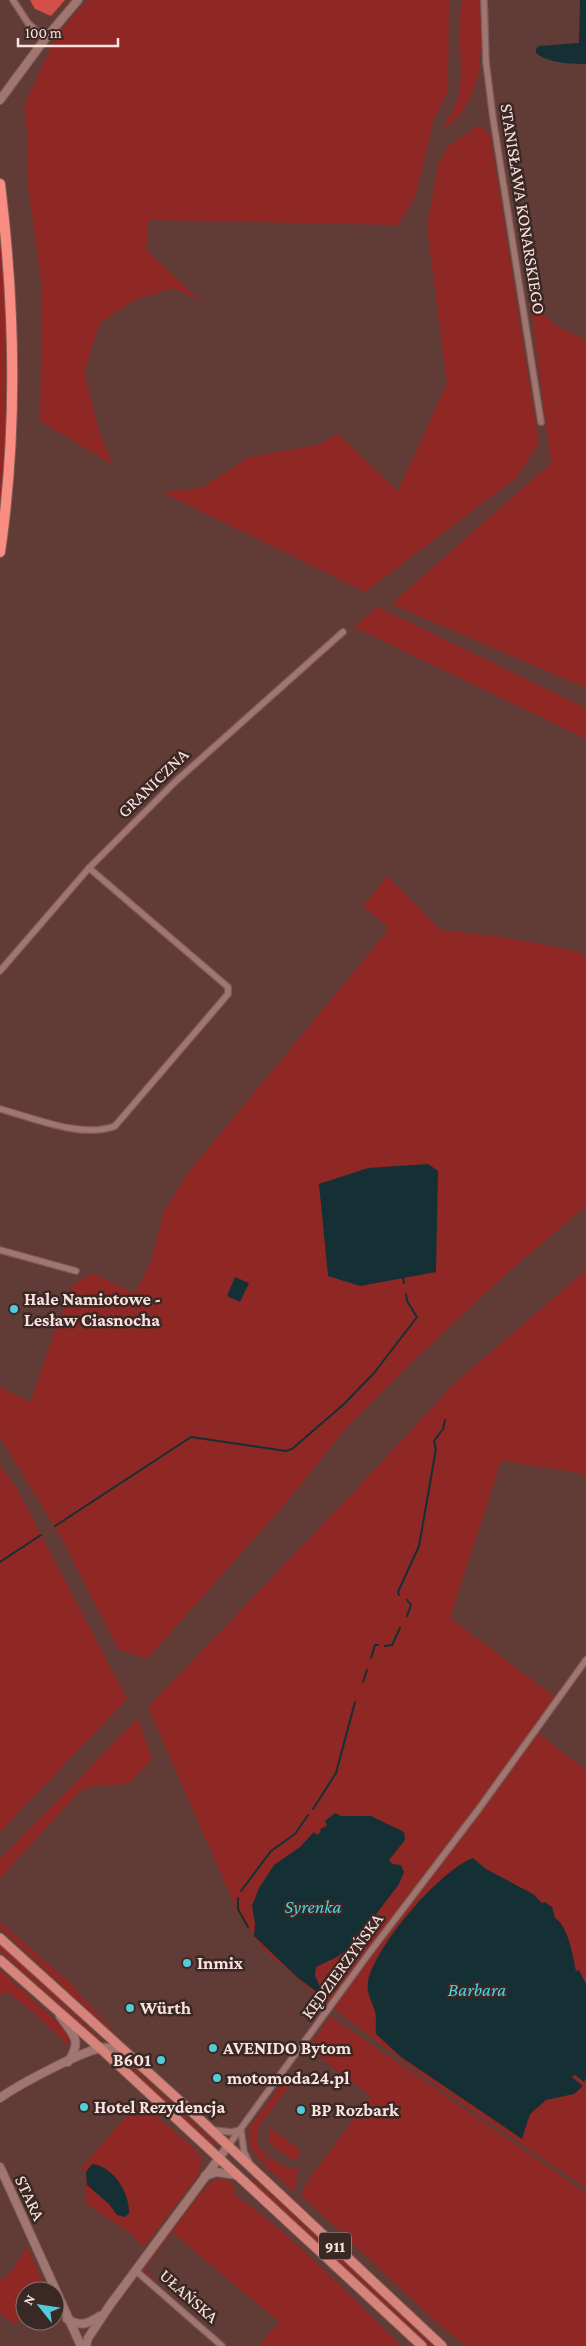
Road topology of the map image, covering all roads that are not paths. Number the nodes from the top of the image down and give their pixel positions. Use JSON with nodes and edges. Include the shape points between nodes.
{"nodes":[{"id":1,"x":13,"y":0,"type":"edge"},
{"id":2,"x":78,"y":0,"type":"edge"},
{"id":3,"x":484,"y":0,"type":"edge"},
{"id":4,"x":45,"y":39,"type":"junction"},
{"id":5,"x":0,"y":100,"type":"edge"},
{"id":6,"x":0,"y":184,"type":"edge"},
{"id":7,"x":542,"y":422,"type":"dead end"},
{"id":8,"x":0,"y":552,"type":"edge"},
{"id":9,"x":343,"y":632,"type":"dead end"},
{"id":10,"x":89,"y":868,"type":"junction"},
{"id":11,"x":0,"y":971,"type":"edge"},
{"id":12,"x":0,"y":1109,"type":"edge"},
{"id":13,"x":0,"y":1250,"type":"edge"},
{"id":14,"x":76,"y":1271,"type":"dead end"},
{"id":15,"x":586,"y":1660,"type":"edge"},
{"id":16,"x":0,"y":1936,"type":"edge"},
{"id":17,"x":0,"y":1960,"type":"edge"},
{"id":18,"x":54,"y":2007,"type":"junction"},
{"id":19,"x":100,"y":2048,"type":"junction"},
{"id":20,"x":68,"y":2062,"type":"junction"},
{"id":21,"x":142,"y":2067,"type":"junction"},
{"id":22,"x":0,"y":2098,"type":"edge"},
{"id":23,"x":210,"y":2129,"type":"junction"},
{"id":24,"x":241,"y":2130,"type":"junction"},
{"id":25,"x":228,"y":2146,"type":"junction"},
{"id":26,"x":218,"y":2158,"type":"junction"},
{"id":27,"x":0,"y":2167,"type":"edge"},
{"id":28,"x":252,"y":2168,"type":"junction"},
{"id":29,"x":238,"y":2175,"type":"junction"},
{"id":30,"x":205,"y":2176,"type":"junction"},
{"id":31,"x":135,"y":2270,"type":"junction"},
{"id":32,"x":104,"y":2314,"type":"junction"},
{"id":33,"x":68,"y":2319,"type":"junction"},
{"id":34,"x":81,"y":2346,"type":"edge"},
{"id":35,"x":86,"y":2346,"type":"edge"},
{"id":36,"x":222,"y":2346,"type":"edge"},
{"id":37,"x":422,"y":2346,"type":"edge"},
{"id":38,"x":442,"y":2346,"type":"edge"}],
"edges":[{"from":1,"to":4,"type":"street","via":[[28,23]]},
{"from":2,"to":4,"type":"street"},
{"from":3,"to":7,"type":"street","name":"STANISŁAWA KONARSKIEGO","via":[[486,62],[493,118]]},
{"from":4,"to":5,"type":"street"},
{"from":6,"to":8,"type":"highway","via":[[12,302],[13,395]]},
{"from":9,"to":10,"type":"street","name":"GRANICZNA","via":[[176,781]]},
{"from":10,"to":11,"type":"street","name":"GRANICZNA"},
{"from":10,"to":12,"type":"street","via":[[228,986],[228,994],[115,1126],[102,1131],[85,1131]]},
{"from":13,"to":14,"type":"street"},
{"from":15,"to":24,"type":"street","name":"KĘDZIERZYŃSKA"},
{"from":16,"to":21,"type":"main road","number":"911"},
{"from":17,"to":18,"type":"main road","number":"911"},
{"from":18,"to":19,"type":"main road","number":"911"},
{"from":18,"to":20,"type":"street","via":[[74,2035],[76,2047]]},
{"from":19,"to":20,"type":"street"},
{"from":19,"to":21,"type":"street","via":[[116,2050]]},
{"from":19,"to":26,"type":"main road","number":"911"},
{"from":20,"to":22,"type":"street"},
{"from":21,"to":23,"type":"main road","number":"911"},
{"from":23,"to":24,"type":"street","via":[[225,2132]]},
{"from":23,"to":25,"type":"main road","number":"911"},
{"from":24,"to":25,"type":"street","name":"KĘDZIERZYŃSKA"},
{"from":24,"to":28,"type":"street","via":[[244,2152]]},
{"from":25,"to":26,"type":"street","name":"KĘDZIERZYŃSKA"},
{"from":25,"to":28,"type":"main road","number":"911"},
{"from":26,"to":29,"type":"main road","number":"911"},
{"from":26,"to":30,"type":"street","name":"KĘDZIERZYŃSKA"},
{"from":27,"to":33,"type":"street","name":"STARA"},
{"from":28,"to":38,"type":"main road","number":"911"},
{"from":29,"to":30,"type":"street","via":[[216,2172]]},
{"from":29,"to":37,"type":"main road","number":"911"},
{"from":30,"to":31,"type":"street","name":"KĘDZIERZYŃSKA"},
{"from":31,"to":32,"type":"street","name":"KĘDZIERZYŃSKA"},
{"from":31,"to":36,"type":"street","name":"UŁAŃSKA"},
{"from":32,"to":33,"type":"street","via":[[86,2324],[74,2324]]},
{"from":32,"to":35,"type":"street","name":"KĘDZIERZYŃSKA"},
{"from":33,"to":34,"type":"street","name":"STARA"}]}
